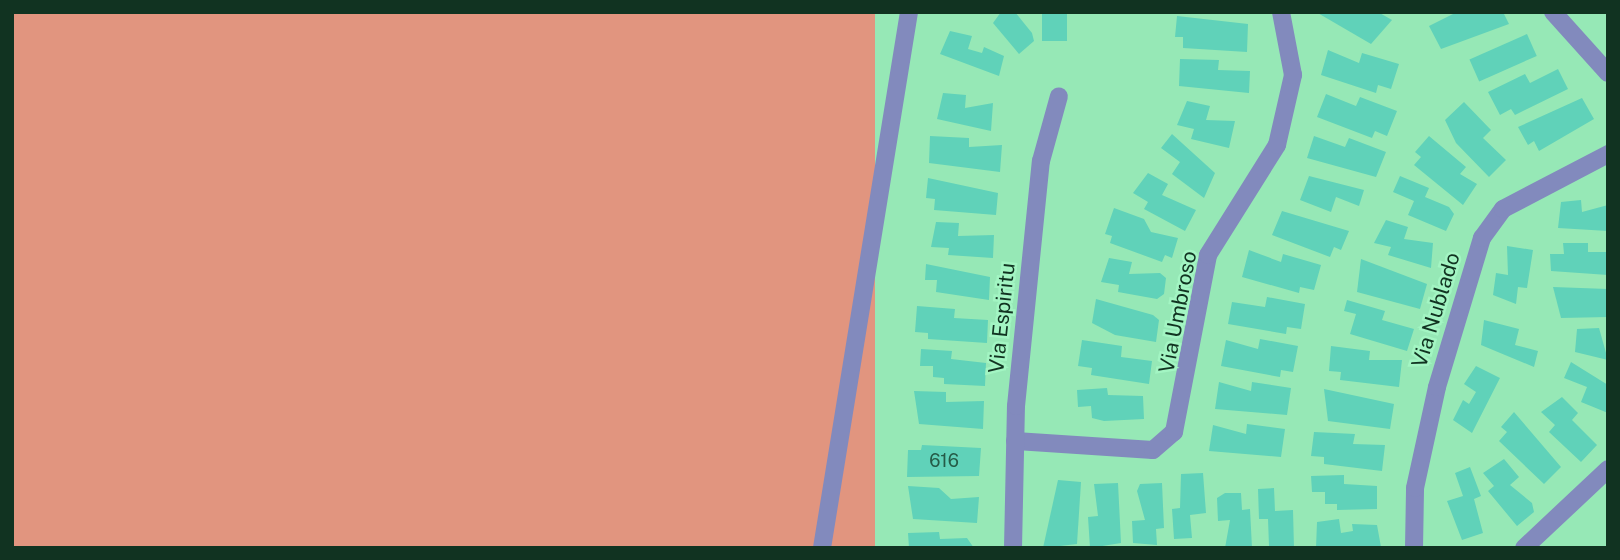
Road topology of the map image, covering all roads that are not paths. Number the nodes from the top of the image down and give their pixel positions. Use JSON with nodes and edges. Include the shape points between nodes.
{"nodes":[{"id":1,"x":909,"y":12,"type":"edge"},
{"id":2,"x":1281,"y":12,"type":"edge"},
{"id":3,"x":1553,"y":12,"type":"edge"},
{"id":4,"x":1608,"y":73,"type":"edge"},
{"id":5,"x":1059,"y":96,"type":"dead end"},
{"id":6,"x":1608,"y":154,"type":"edge"},
{"id":7,"x":1016,"y":441,"type":"junction"},
{"id":8,"x":1608,"y":469,"type":"edge"},
{"id":9,"x":822,"y":548,"type":"edge"},
{"id":10,"x":1013,"y":548,"type":"edge"},
{"id":11,"x":1413,"y":548,"type":"edge"},
{"id":12,"x":1524,"y":548,"type":"edge"}],
"edges":[{"from":1,"to":9,"type":"street"},
{"from":2,"to":7,"type":"street","name":"Via Umbroso","via":[[1293,75],[1277,145],[1208,255],[1174,432],[1153,450]]},
{"from":3,"to":4,"type":"street"},
{"from":5,"to":7,"type":"street","name":"Via Espiritu","via":[[1041,161]]},
{"from":6,"to":11,"type":"street","name":"Via Nublado","via":[[1503,209],[1482,238],[1437,387],[1415,488]]},
{"from":7,"to":10,"type":"street","name":"Via Espiritu"},
{"from":8,"to":12,"type":"street"}]}
